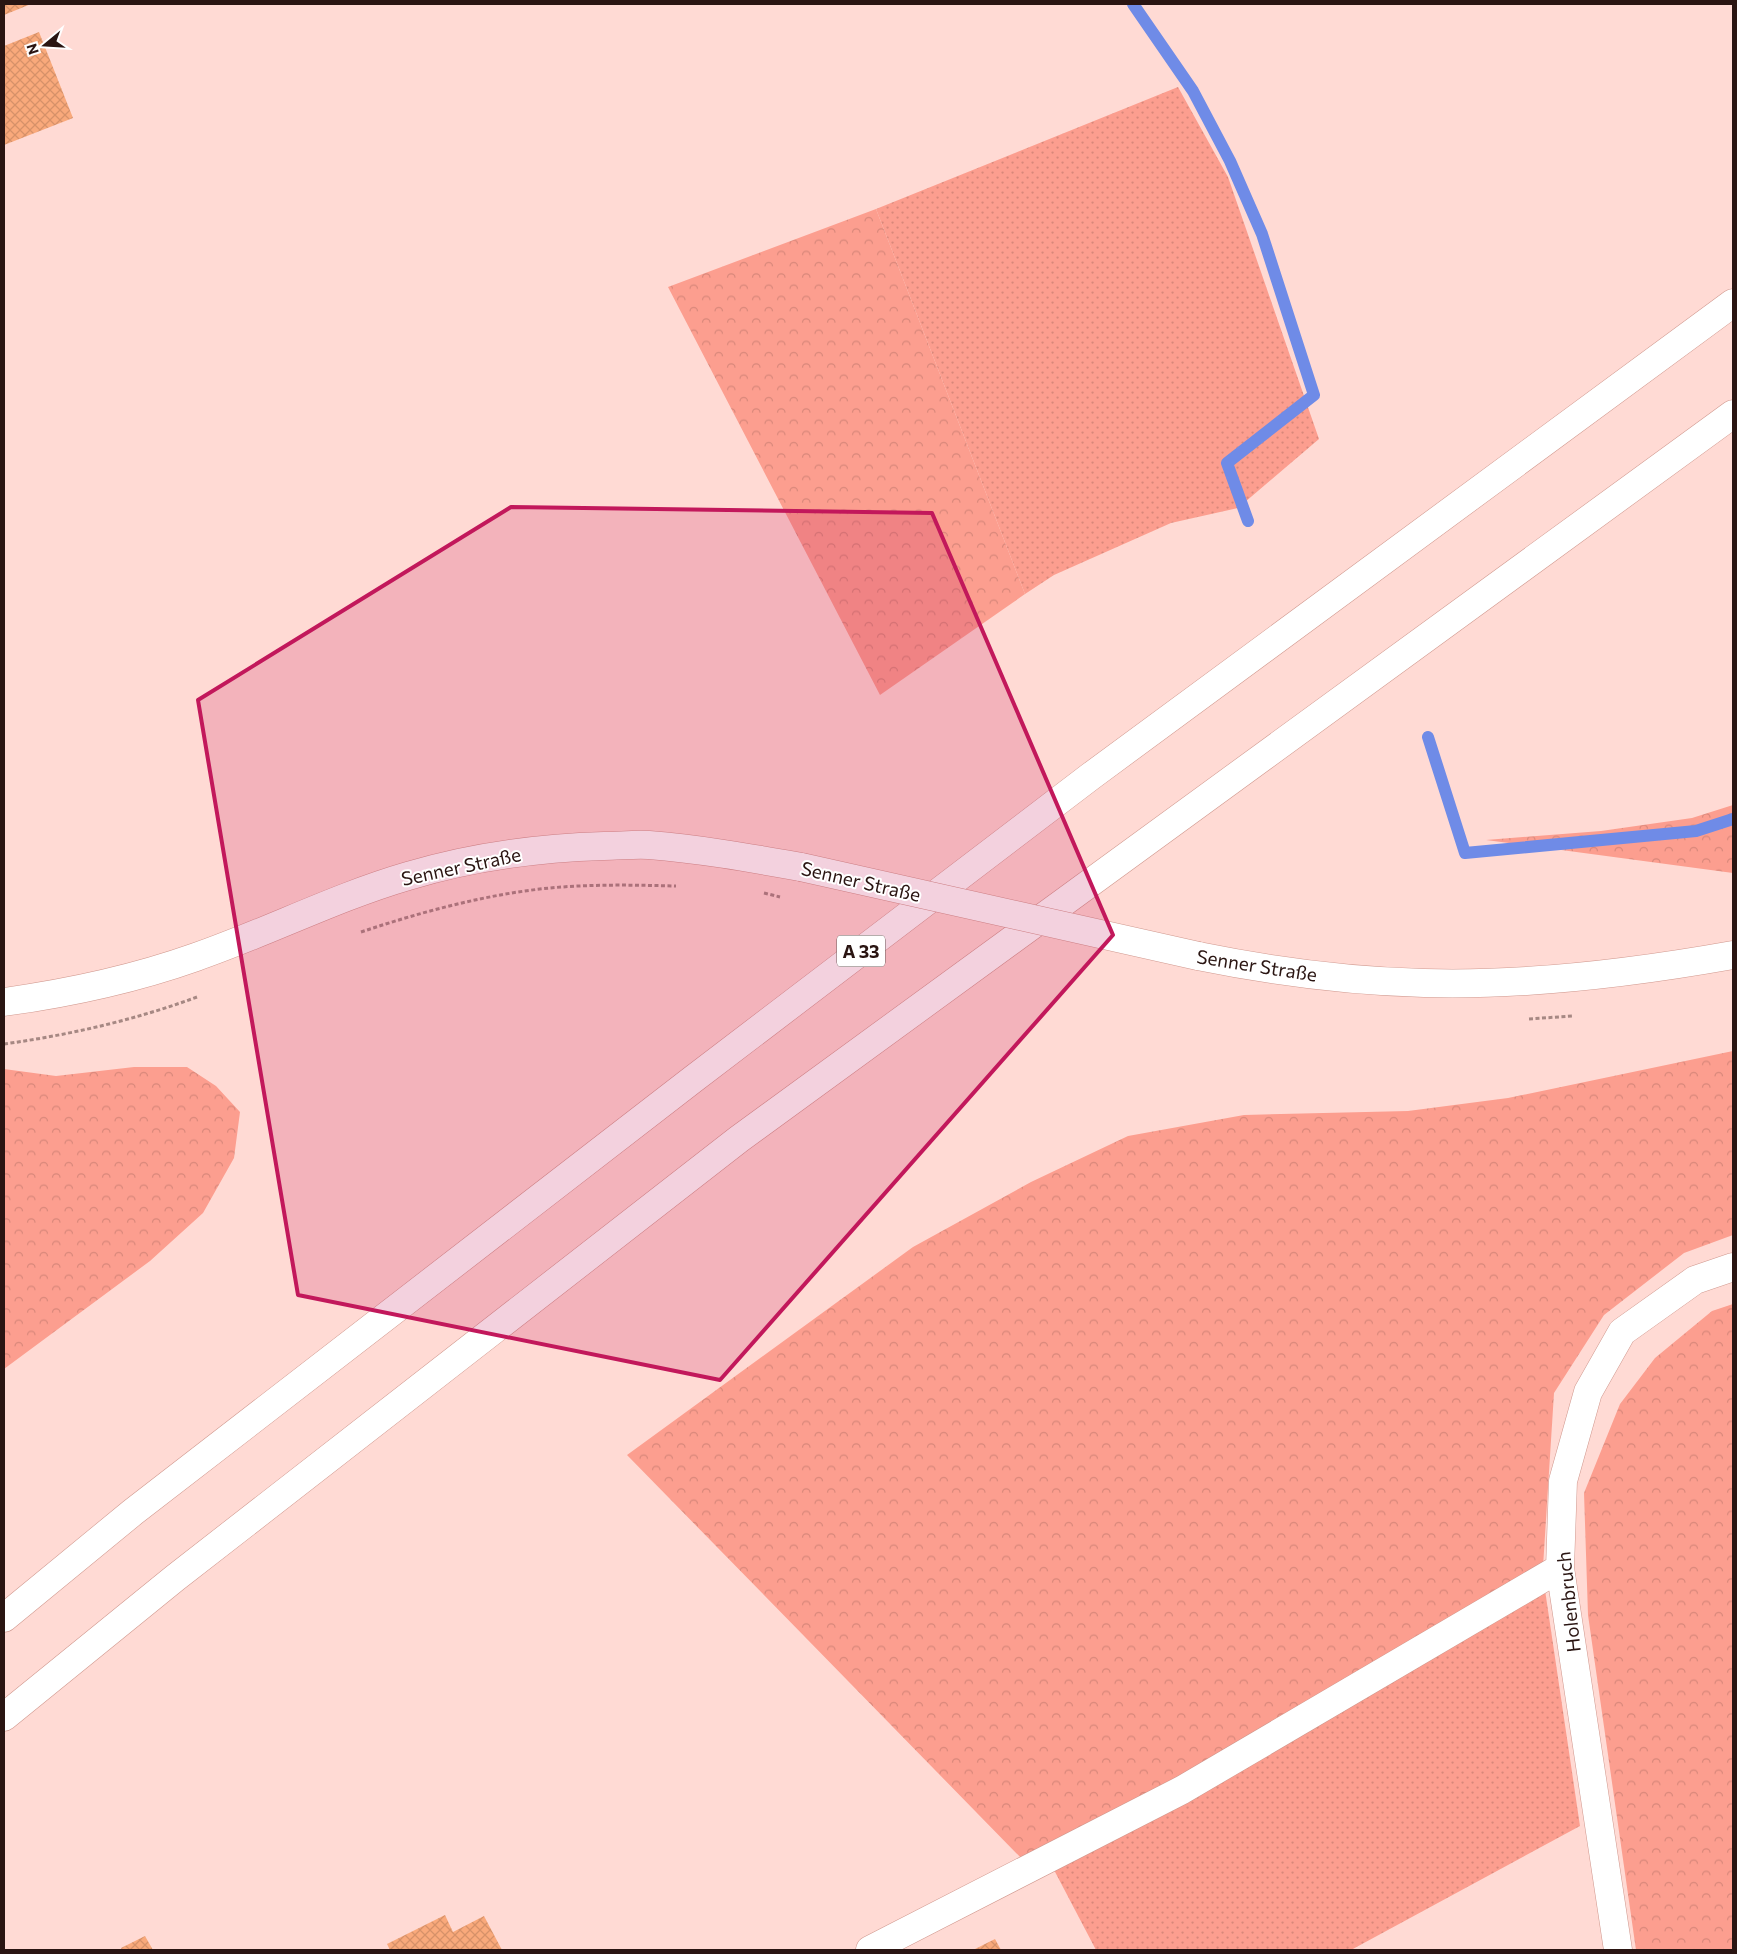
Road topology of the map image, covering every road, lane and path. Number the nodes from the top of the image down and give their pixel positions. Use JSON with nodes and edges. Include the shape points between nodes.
{"nodes":[{"id":1,"x":1733,"y":303,"type":"edge"},
{"id":2,"x":1733,"y":414,"type":"edge"},
{"id":3,"x":685,"y":886,"type":"dead end"},
{"id":4,"x":756,"y":892,"type":"dead end"},
{"id":5,"x":764,"y":893,"type":"dead end"},
{"id":6,"x":357,"y":934,"type":"dead end"},
{"id":7,"x":1733,"y":955,"type":"edge"},
{"id":8,"x":198,"y":996,"type":"dead end"},
{"id":9,"x":4,"y":1002,"type":"edge"},
{"id":10,"x":4,"y":1044,"type":"edge"},
{"id":11,"x":1733,"y":1267,"type":"edge"},
{"id":12,"x":1560,"y":1568,"type":"junction"},
{"id":13,"x":4,"y":1618,"type":"edge"},
{"id":14,"x":4,"y":1717,"type":"edge"},
{"id":15,"x":870,"y":1950,"type":"edge"},
{"id":16,"x":1618,"y":1950,"type":"edge"}],
"edges":[{"from":1,"to":13,"type":"main road","number":"A 33","via":[[1075,788],[141,1506]]},
{"from":2,"to":14,"type":"main road","via":[[739,1139],[183,1572]]},
{"from":3,"to":6,"type":"path","via":[[618,884],[550,888],[476,900]]},
{"from":4,"to":5,"type":"path"},
{"from":7,"to":9,"type":"main road","name":"Senner Straße","bridge":true,"via":[[1509,982],[1424,983],[1341,978],[1198,956],[801,867],[728,854],[647,845],[566,848],[490,857],[410,875],[197,957],[140,975],[68,993]]},
{"from":8,"to":10,"type":"path","via":[[162,1010],[87,1029]]},
{"from":11,"to":12,"type":"main road","name":"Holenbruch","via":[[1695,1280],[1622,1332],[1588,1392],[1563,1481]]},
{"from":12,"to":15,"type":"main road","via":[[1182,1790]]},
{"from":12,"to":16,"type":"main road","name":"Holenbruch"}]}
